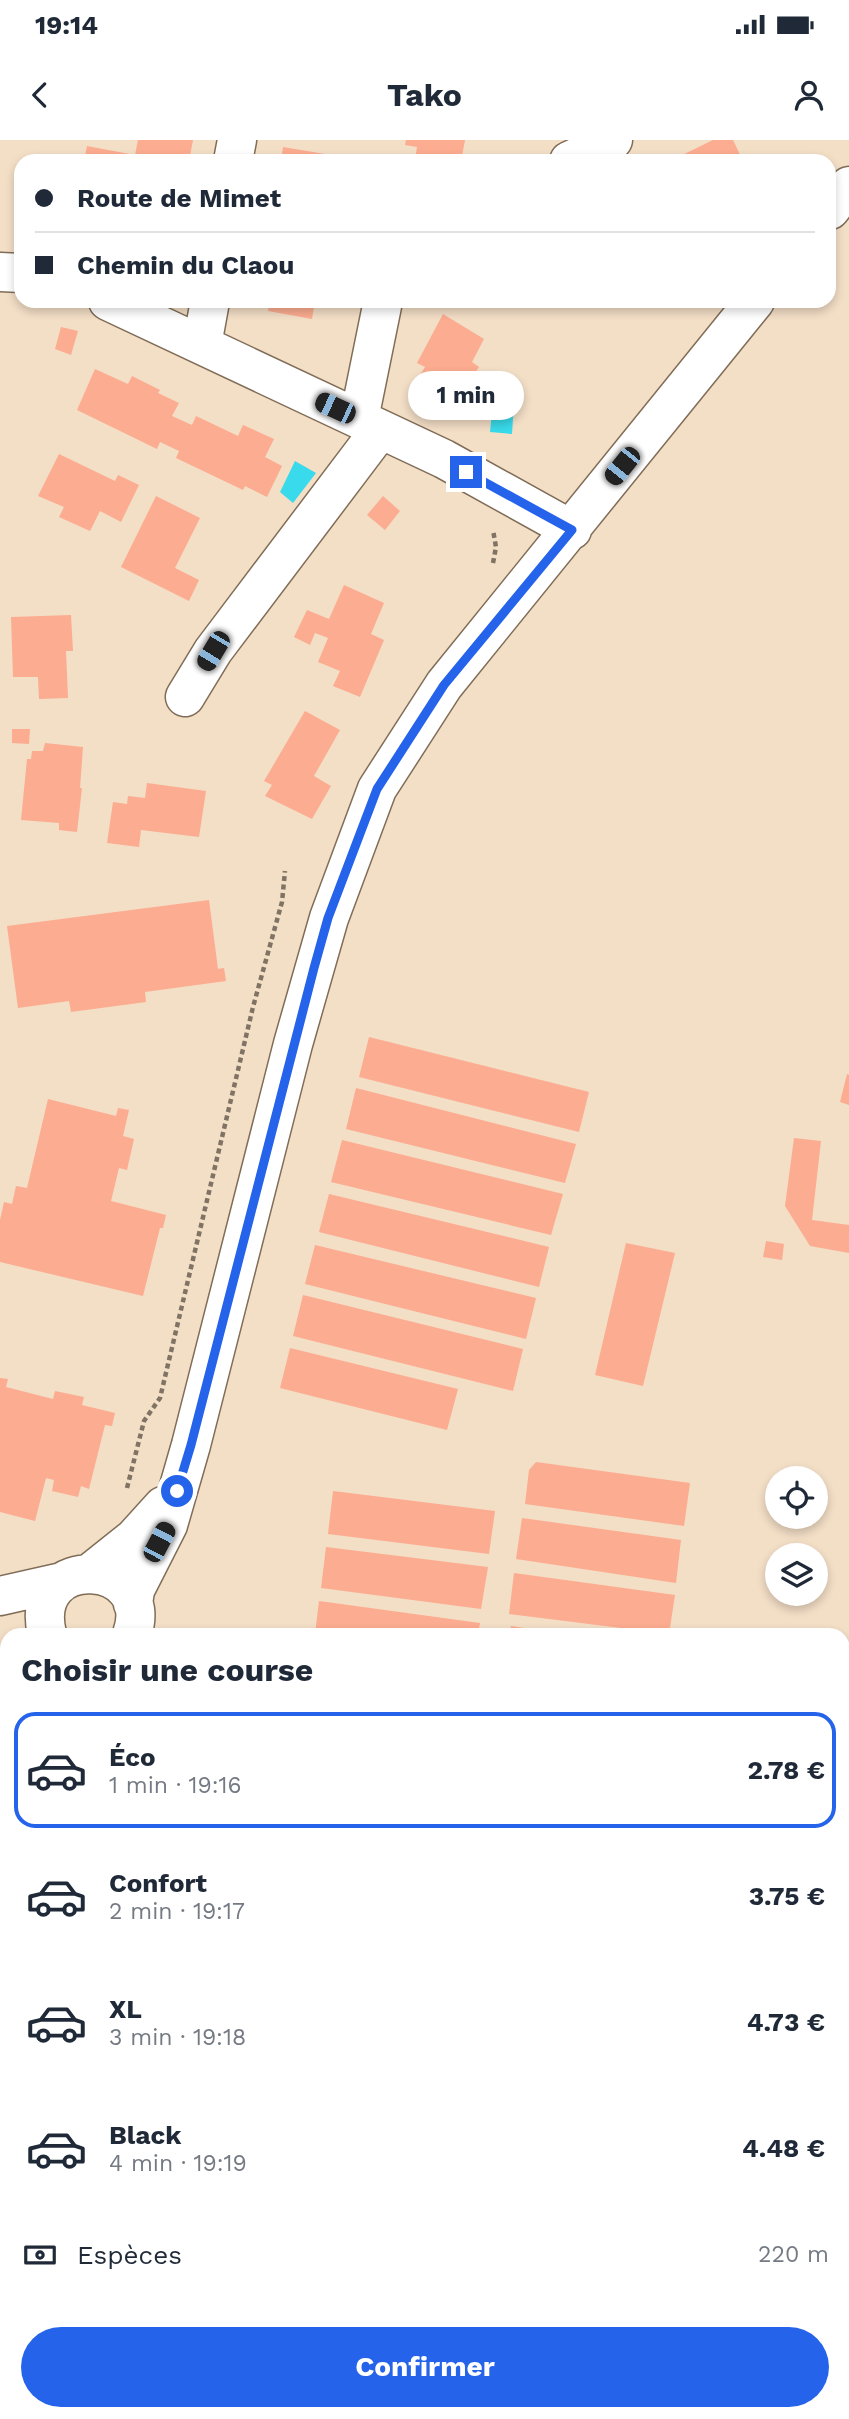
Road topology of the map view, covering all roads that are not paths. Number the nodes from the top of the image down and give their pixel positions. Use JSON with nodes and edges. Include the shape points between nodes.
{"nodes":[{"id":1,"x":613,"y":140,"type":"edge"},
{"id":2,"x":584,"y":154,"type":"edge"},
{"id":3,"x":849,"y":186,"type":"edge"},
{"id":4,"x":836,"y":202,"type":"edge"},
{"id":5,"x":123,"y":308,"type":"edge"},
{"id":6,"x":209,"y":308,"type":"edge"},
{"id":7,"x":382,"y":308,"type":"edge"},
{"id":8,"x":749,"y":308,"type":"edge"},
{"id":9,"x":202,"y":345,"type":"junction"},
{"id":10,"x":370,"y":424,"type":"junction"},
{"id":11,"x":572,"y":530,"type":"junction"},
{"id":12,"x":185,"y":697,"type":"dead end"},
{"id":13,"x":177,"y":1491,"type":"junction"},
{"id":14,"x":76,"y":1578,"type":"junction"},
{"id":15,"x":0,"y":1596,"type":"edge"},
{"id":16,"x":0,"y":1610,"type":"edge"},
{"id":17,"x":133,"y":1619,"type":"edge"},
{"id":18,"x":27,"y":1628,"type":"edge"},
{"id":19,"x":47,"y":1628,"type":"edge"}],
"edges":[{"from":1,"to":2,"type":"street"},
{"from":3,"to":4,"type":"street"},
{"from":5,"to":9,"type":"street"},
{"from":6,"to":9,"type":"street"},
{"from":7,"to":10,"type":"street"},
{"from":8,"to":11,"type":"street"},
{"from":9,"to":10,"type":"street"},
{"from":10,"to":11,"type":"street"},
{"from":10,"to":12,"type":"street"},
{"from":11,"to":13,"type":"street","via":[[444,685],[377,789],[328,918]]},
{"from":13,"to":14,"type":"street","via":[[134,1538]]},
{"from":13,"to":17,"type":"street","via":[[168,1525],[135,1590]]},
{"from":14,"to":15,"type":"street"},
{"from":14,"to":17,"type":"street","via":[[105,1574],[118,1582]]},
{"from":14,"to":19,"type":"street","via":[[52,1594],[45,1608]]},
{"from":16,"to":18,"type":"street"}]}
